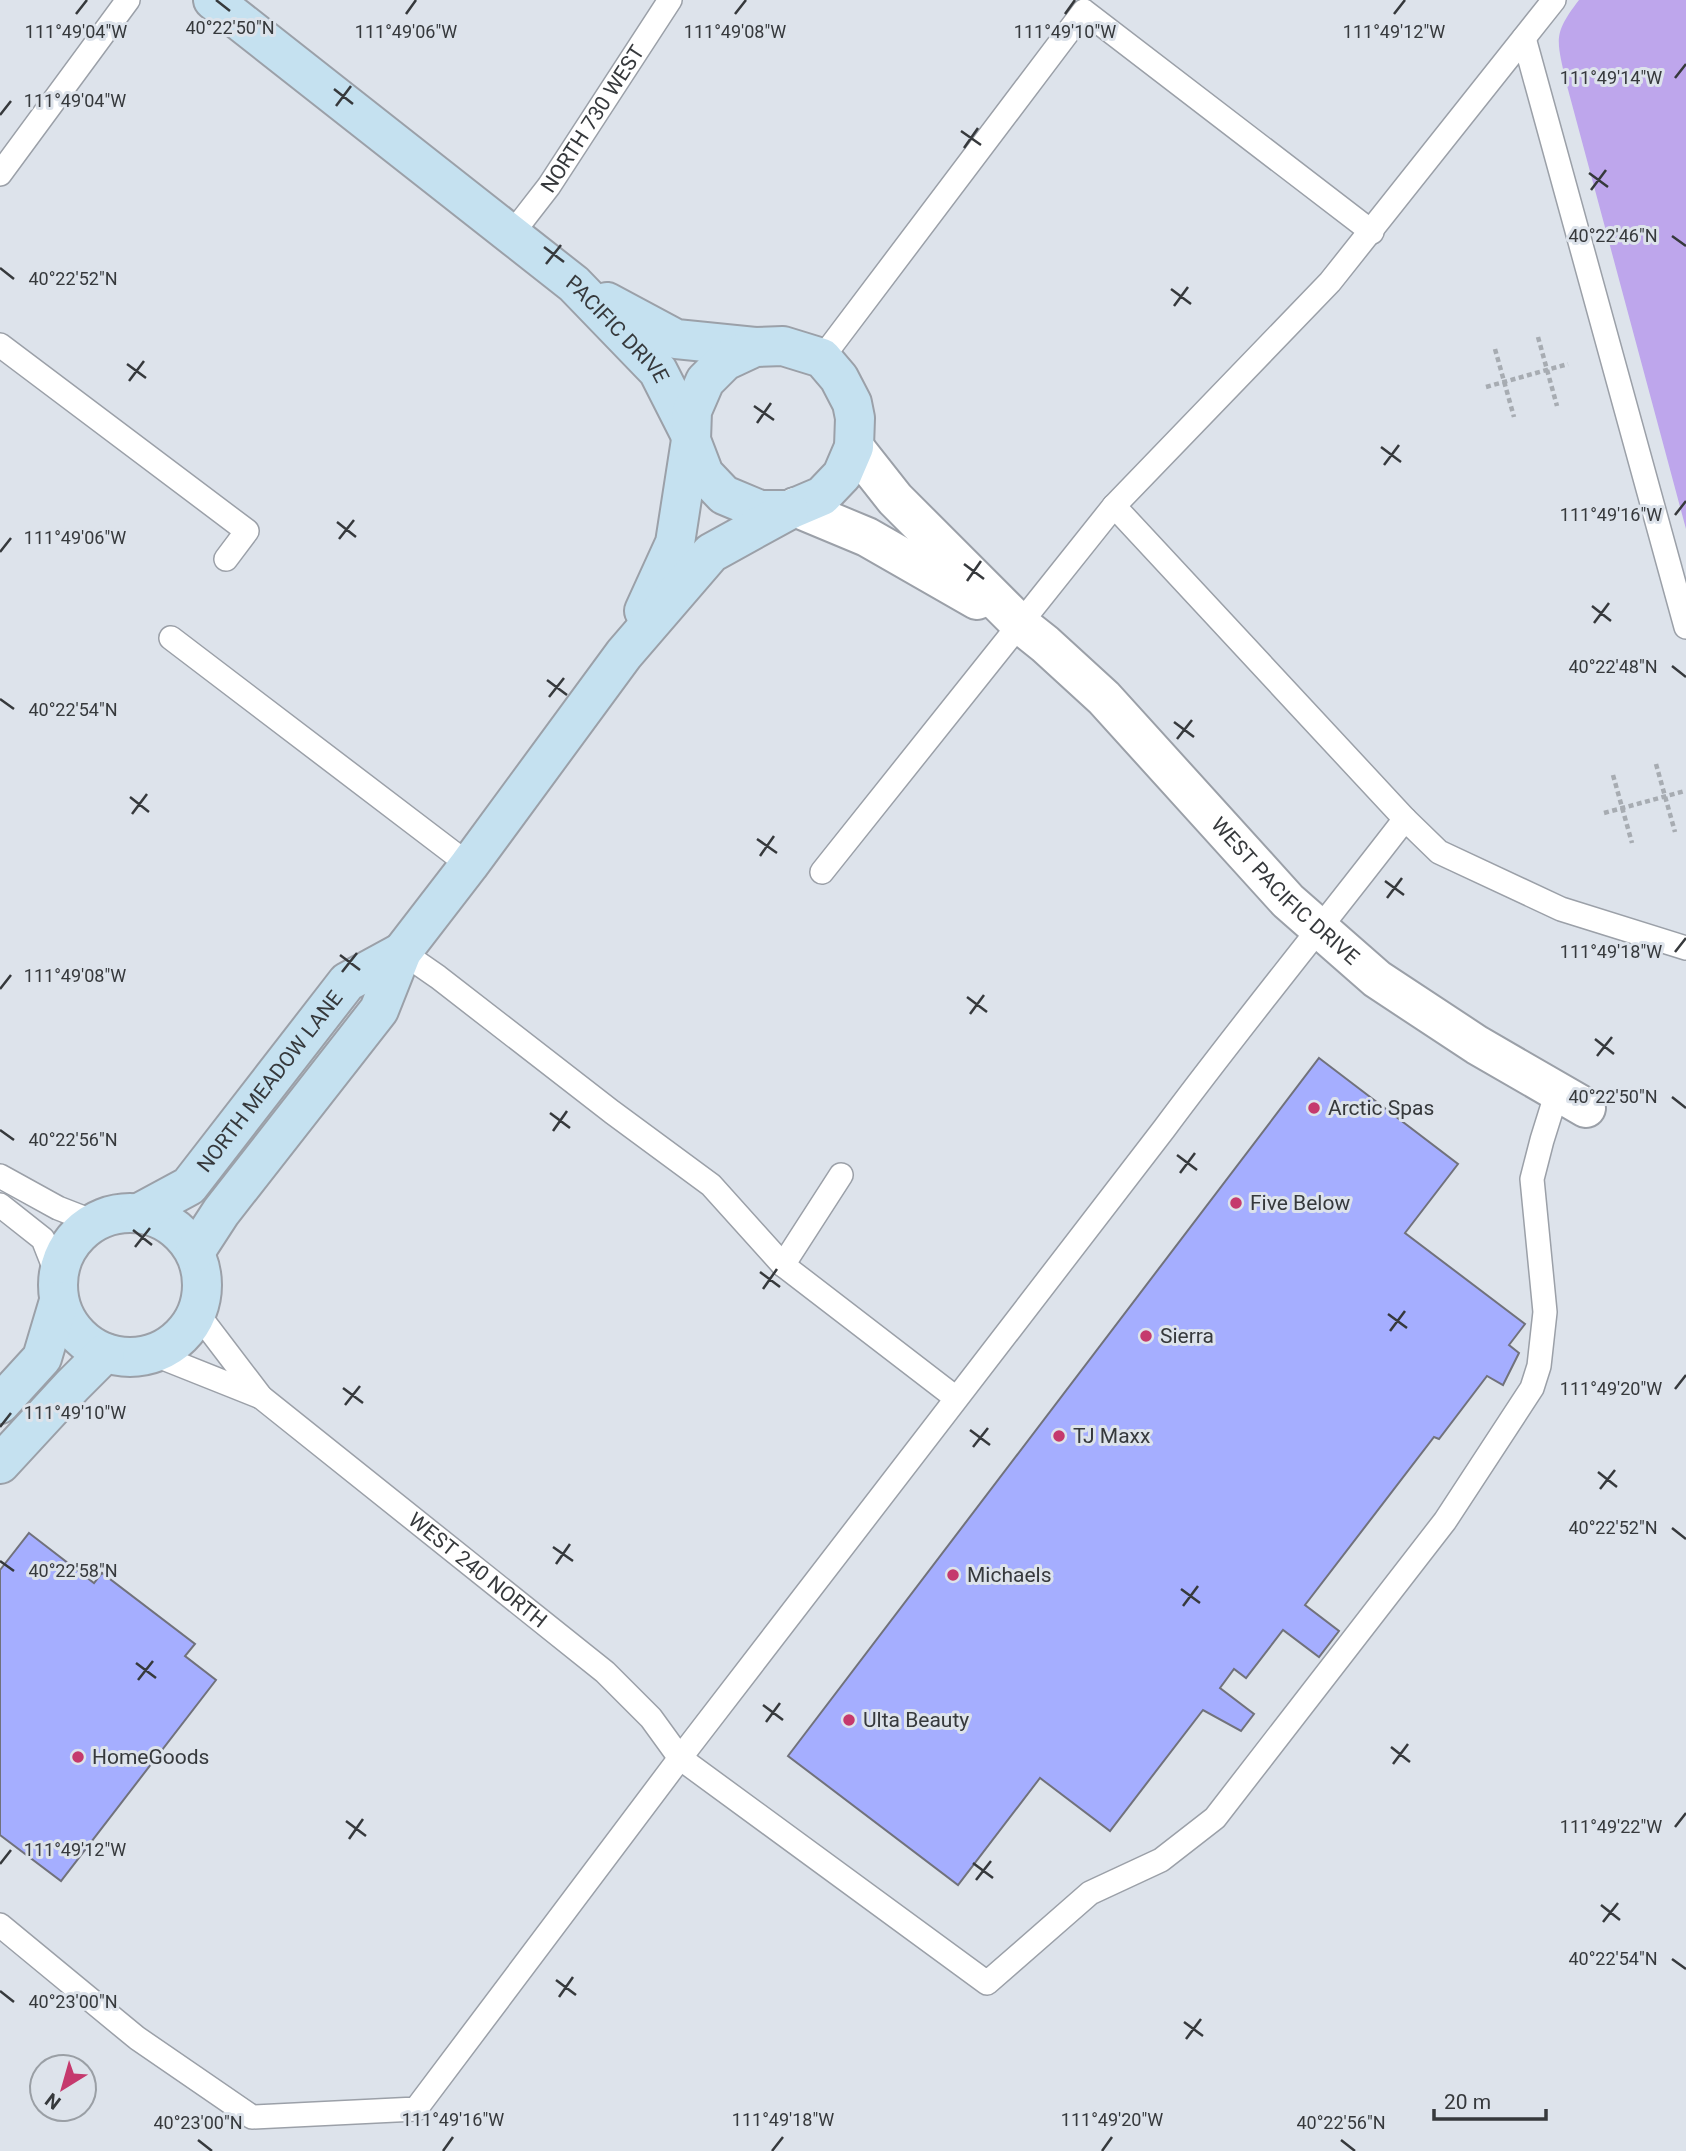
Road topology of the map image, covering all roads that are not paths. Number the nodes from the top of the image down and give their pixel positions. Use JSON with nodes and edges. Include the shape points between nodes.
{"nodes":[{"id":1,"x":128,"y":0,"type":"edge"},
{"id":2,"x":213,"y":0,"type":"edge"},
{"id":3,"x":670,"y":0,"type":"edge"},
{"id":4,"x":1554,"y":0,"type":"edge"},
{"id":5,"x":1524,"y":38,"type":"junction"},
{"id":6,"x":0,"y":174,"type":"edge"},
{"id":7,"x":1372,"y":232,"type":"junction"},
{"id":8,"x":511,"y":235,"type":"junction"},
{"id":9,"x":574,"y":284,"type":"junction"},
{"id":10,"x":0,"y":345,"type":"edge"},
{"id":11,"x":755,"y":348,"type":"junction"},
{"id":12,"x":822,"y":358,"type":"junction"},
{"id":13,"x":691,"y":438,"type":"junction"},
{"id":14,"x":855,"y":447,"type":"junction"},
{"id":15,"x":1114,"y":506,"type":"junction"},
{"id":16,"x":792,"y":508,"type":"junction"},
{"id":17,"x":226,"y":559,"type":"dead end"},
{"id":18,"x":1021,"y":625,"type":"junction"},
{"id":19,"x":1686,"y":627,"type":"edge"},
{"id":20,"x":171,"y":638,"type":"dead end"},
{"id":21,"x":624,"y":654,"type":"junction"},
{"id":22,"x":1405,"y":819,"type":"junction"},
{"id":23,"x":469,"y":865,"type":"junction"},
{"id":24,"x":822,"y":872,"type":"dead end"},
{"id":25,"x":1321,"y":929,"type":"junction"},
{"id":26,"x":1686,"y":948,"type":"edge"},
{"id":27,"x":402,"y":952,"type":"junction"},
{"id":28,"x":1572,"y":1100,"type":"joint"},
{"id":29,"x":841,"y":1175,"type":"dead end"},
{"id":30,"x":0,"y":1176,"type":"edge"},
{"id":31,"x":0,"y":1205,"type":"edge"},
{"id":32,"x":139,"y":1213,"type":"junction"},
{"id":33,"x":94,"y":1222,"type":"junction"},
{"id":34,"x":195,"y":1252,"type":"junction"},
{"id":35,"x":783,"y":1265,"type":"junction"},
{"id":36,"x":59,"y":1289,"type":"junction"},
{"id":37,"x":197,"y":1313,"type":"junction"},
{"id":38,"x":105,"y":1353,"type":"junction"},
{"id":39,"x":153,"y":1354,"type":"junction"},
{"id":40,"x":261,"y":1397,"type":"junction"},
{"id":41,"x":956,"y":1398,"type":"junction"},
{"id":42,"x":0,"y":1404,"type":"edge"},
{"id":43,"x":0,"y":1464,"type":"edge"},
{"id":44,"x":680,"y":1758,"type":"junction"},
{"id":45,"x":0,"y":1925,"type":"edge"}],
"edges":[{"from":1,"to":6,"type":"lane"},
{"from":2,"to":8,"type":"street"},
{"from":3,"to":8,"type":"lane","name":"NORTH 730 WEST","via":[[549,186]]},
{"from":4,"to":5,"type":"lane"},
{"from":5,"to":7,"type":"lane"},
{"from":5,"to":19,"type":"lane"},
{"from":7,"to":12,"type":"lane","via":[[1084,11]]},
{"from":7,"to":15,"type":"lane","via":[[1330,282]]},
{"from":8,"to":9,"type":"street"},
{"from":9,"to":11,"type":"street","name":"PACIFIC DRIVE","via":[[676,339]]},
{"from":9,"to":13,"type":"street","name":"PACIFIC DRIVE","via":[[658,371]]},
{"from":10,"to":17,"type":"lane","via":[[247,531]]},
{"from":11,"to":12,"type":"street","via":[[783,346]]},
{"from":11,"to":13,"type":"street","via":[[725,361],[705,381],[692,411]]},
{"from":12,"to":14,"type":"street","via":[[839,377],[852,403]]},
{"from":13,"to":16,"type":"street","via":[[704,474],[724,495],[761,510]]},
{"from":13,"to":21,"type":"street","name":"NORTH MEADOW LANE","via":[[675,543]]},
{"from":14,"to":16,"type":"street","via":[[842,475],[822,496]]},
{"from":14,"to":18,"type":"street","name":"WEST PACIFIC DRIVE","via":[[895,499]]},
{"from":15,"to":18,"type":"lane"},
{"from":15,"to":22,"type":"lane"},
{"from":16,"to":18,"type":"street","name":"WEST PACIFIC DRIVE","via":[[867,537]]},
{"from":16,"to":21,"type":"street","name":"NORTH MEADOW LANE","via":[[711,553]]},
{"from":18,"to":24,"type":"lane"},
{"from":18,"to":25,"type":"street","name":"WEST PACIFIC DRIVE","via":[[1104,698],[1279,892]]},
{"from":20,"to":23,"type":"lane"},
{"from":21,"to":23,"type":"street","name":"NORTH MEADOW LANE"},
{"from":22,"to":25,"type":"lane"},
{"from":22,"to":26,"type":"lane","via":[[1439,852],[1551,905]]},
{"from":23,"to":27,"type":"street","name":"NORTH MEADOW LANE"},
{"from":25,"to":28,"type":"street","name":"WEST PACIFIC DRIVE","via":[[1377,979]]},
{"from":25,"to":41,"type":"lane","via":[[1226,1045]]},
{"from":27,"to":32,"type":"street","name":"NORTH MEADOW LANE","via":[[347,982],[188,1186]]},
{"from":27,"to":34,"type":"street","name":"NORTH MEADOW LANE","via":[[379,1010],[221,1212]]},
{"from":27,"to":35,"type":"lane","via":[[711,1185]]},
{"from":28,"to":44,"type":"lane","name":"WEST 240 NORTH","via":[[1542,1140],[1532,1179],[1545,1312],[1532,1388],[1445,1521],[1215,1818],[1161,1860],[1090,1893],[987,1983]]},
{"from":29,"to":35,"type":"lane"},
{"from":30,"to":33,"type":"lane"},
{"from":31,"to":36,"type":"lane","via":[[43,1240]]},
{"from":32,"to":33,"type":"street","via":[[116,1214]]},
{"from":32,"to":34,"type":"street","via":[[162,1220],[181,1233]]},
{"from":33,"to":36,"type":"street","via":[[80,1232],[61,1261]]},
{"from":34,"to":37,"type":"street","via":[[202,1272]]},
{"from":35,"to":41,"type":"lane"},
{"from":36,"to":38,"type":"street","via":[[68,1323],[84,1341]]},
{"from":36,"to":42,"type":"street","via":[[42,1358]]},
{"from":37,"to":39,"type":"street","via":[[172,1345]]},
{"from":37,"to":40,"type":"lane","name":"WEST 240 NORTH"},
{"from":38,"to":39,"type":"street"},
{"from":38,"to":43,"type":"street"},
{"from":39,"to":40,"type":"lane","name":"WEST 240 NORTH"},
{"from":40,"to":44,"type":"lane","name":"WEST 240 NORTH","via":[[605,1672],[650,1717]]},
{"from":41,"to":44,"type":"lane"},
{"from":44,"to":45,"type":"lane","via":[[415,2109],[252,2117],[137,2038]]}]}
